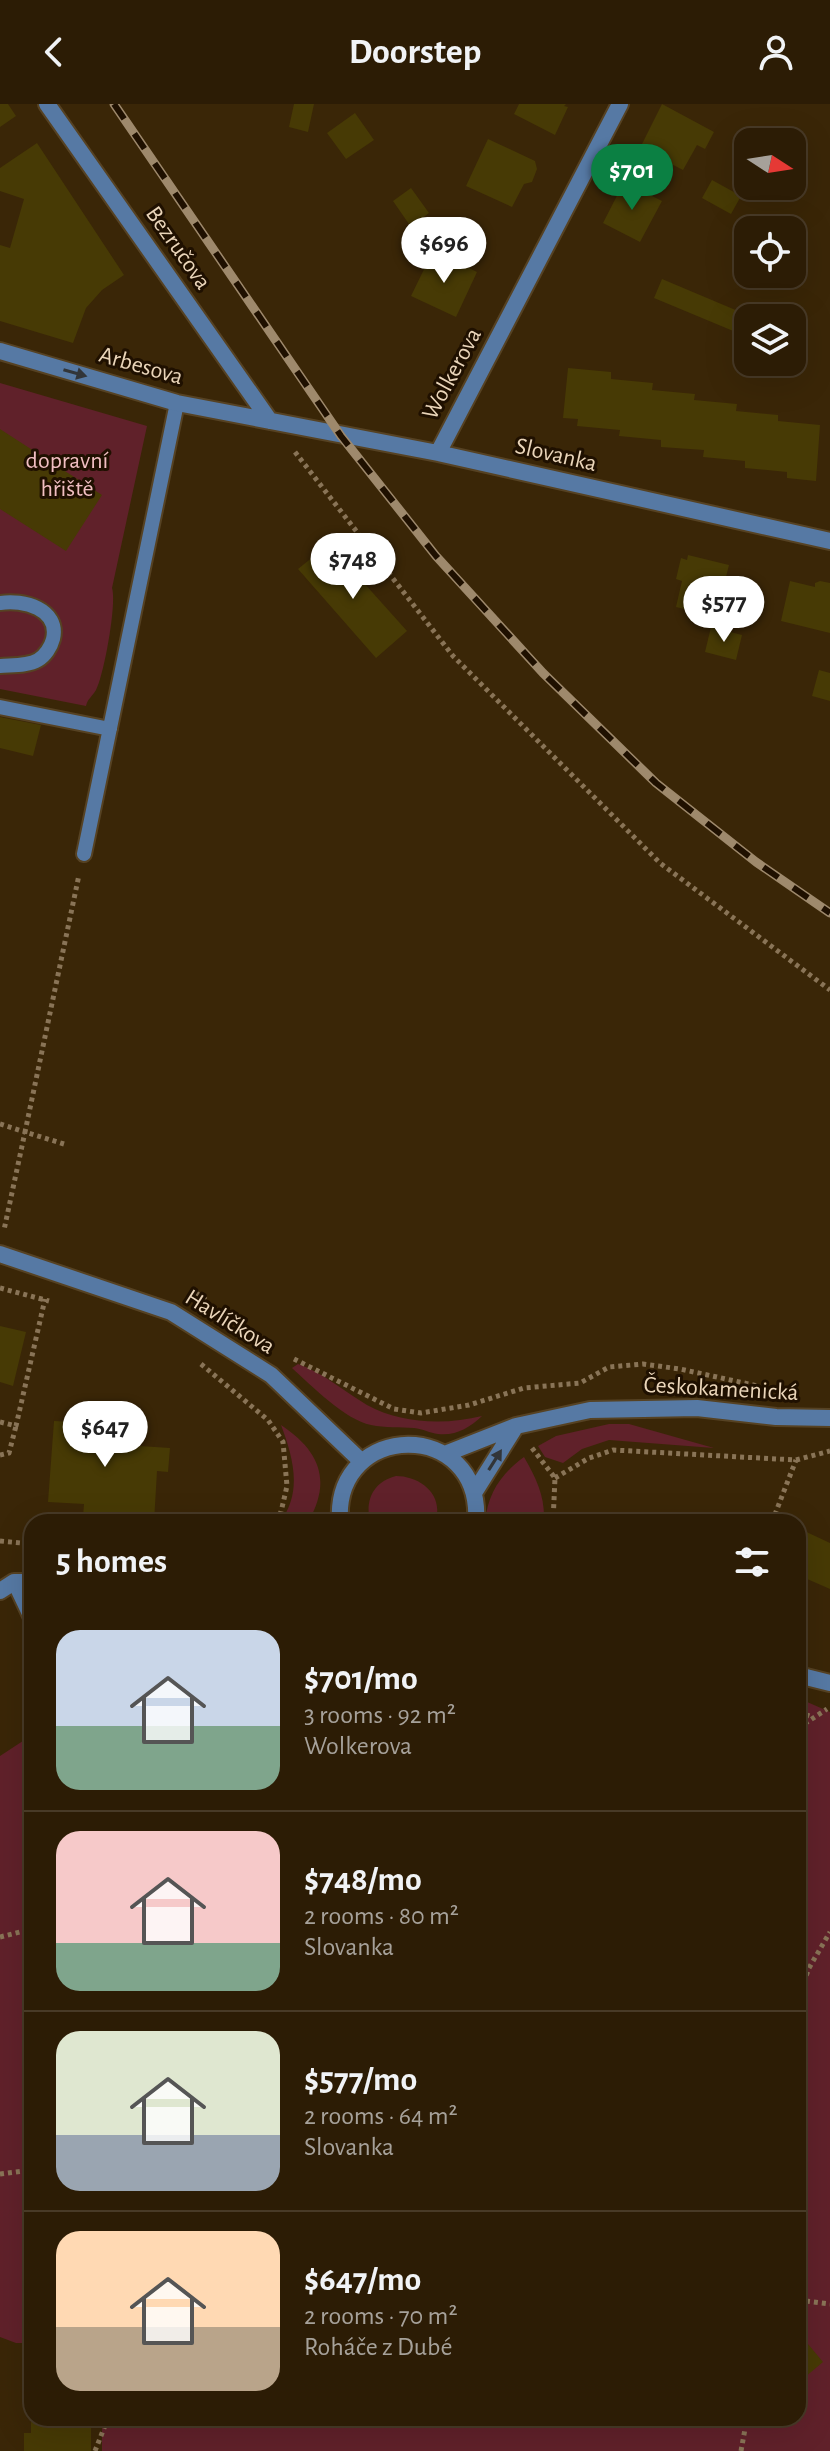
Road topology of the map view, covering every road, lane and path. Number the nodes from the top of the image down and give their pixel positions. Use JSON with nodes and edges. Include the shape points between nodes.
{"nodes":[{"id":1,"x":47,"y":104,"type":"edge"},
{"id":2,"x":620,"y":104,"type":"edge"},
{"id":3,"x":0,"y":351,"type":"edge"},
{"id":4,"x":177,"y":403,"type":"junction"},
{"id":5,"x":270,"y":421,"type":"junction"},
{"id":6,"x":438,"y":453,"type":"junction"},
{"id":7,"x":830,"y":541,"type":"edge"},
{"id":8,"x":3,"y":600,"type":"edge"},
{"id":9,"x":0,"y":666,"type":"edge"},
{"id":10,"x":0,"y":707,"type":"edge"},
{"id":11,"x":110,"y":729,"type":"junction"},
{"id":12,"x":84,"y":854,"type":"joint"},
{"id":13,"x":830,"y":990,"type":"edge"},
{"id":14,"x":0,"y":1124,"type":"edge"},
{"id":15,"x":25,"y":1132,"type":"junction"},
{"id":16,"x":64,"y":1144,"type":"dead end"},
{"id":17,"x":3,"y":1236,"type":"dead end"},
{"id":18,"x":0,"y":1254,"type":"edge"},
{"id":19,"x":0,"y":1288,"type":"edge"},
{"id":20,"x":196,"y":1293,"type":"dead end"},
{"id":21,"x":45,"y":1299,"type":"junction"},
{"id":22,"x":59,"y":1303,"type":"dead end"},
{"id":23,"x":219,"y":1309,"type":"dead end"},
{"id":24,"x":190,"y":1355,"type":"dead end"},
{"id":25,"x":289,"y":1357,"type":"dead end"},
{"id":26,"x":499,"y":1396,"type":"dead end"},
{"id":27,"x":830,"y":1418,"type":"edge"},
{"id":28,"x":0,"y":1422,"type":"edge"},
{"id":29,"x":16,"y":1426,"type":"junction"},
{"id":30,"x":516,"y":1426,"type":"junction"},
{"id":31,"x":830,"y":1451,"type":"edge"},
{"id":32,"x":445,"y":1454,"type":"junction"},
{"id":33,"x":0,"y":1455,"type":"edge"},
{"id":34,"x":796,"y":1460,"type":"junction"},
{"id":35,"x":362,"y":1462,"type":"junction"},
{"id":36,"x":474,"y":1493,"type":"junction"},
{"id":37,"x":280,"y":1514,"type":"edge"},
{"id":38,"x":340,"y":1514,"type":"edge"},
{"id":39,"x":475,"y":1514,"type":"edge"},
{"id":40,"x":553,"y":1514,"type":"edge"},
{"id":41,"x":775,"y":1514,"type":"edge"},
{"id":42,"x":0,"y":1541,"type":"edge"},
{"id":43,"x":24,"y":1543,"type":"edge"},
{"id":44,"x":7,"y":1586,"type":"edge"},
{"id":45,"x":24,"y":1609,"type":"edge"},
{"id":46,"x":806,"y":1677,"type":"edge"},
{"id":47,"x":830,"y":1683,"type":"edge"},
{"id":48,"x":830,"y":1707,"type":"edge"},
{"id":49,"x":806,"y":1714,"type":"edge"},
{"id":50,"x":814,"y":1717,"type":"junction"},
{"id":51,"x":806,"y":1722,"type":"edge"},
{"id":52,"x":24,"y":1931,"type":"edge"},
{"id":53,"x":830,"y":1932,"type":"edge"},
{"id":54,"x":0,"y":1937,"type":"edge"},
{"id":55,"x":806,"y":1976,"type":"edge"},
{"id":56,"x":24,"y":2171,"type":"edge"},
{"id":57,"x":0,"y":2174,"type":"edge"},
{"id":58,"x":806,"y":2301,"type":"edge"},
{"id":59,"x":830,"y":2304,"type":"edge"},
{"id":60,"x":105,"y":2426,"type":"edge"},
{"id":61,"x":746,"y":2426,"type":"edge"},
{"id":62,"x":95,"y":2451,"type":"edge"},
{"id":63,"x":741,"y":2451,"type":"edge"}],
"edges":[{"from":1,"to":5,"type":"street","name":"Bezručova"},
{"from":2,"to":6,"type":"street","name":"Wolkerova"},
{"from":3,"to":4,"type":"street","name":"Arbesova","one_way":true},
{"from":4,"to":5,"type":"street","name":"Arbesova"},
{"from":4,"to":11,"type":"lane"},
{"from":5,"to":6,"type":"street","name":"Slovanka"},
{"from":5,"to":13,"type":"path","via":[[453,656],[660,863]]},
{"from":6,"to":7,"type":"street","name":"Slovanka"},
{"from":8,"to":9,"type":"lane","via":[[43,610],[52,618],[53,640],[37,660]]},
{"from":10,"to":11,"type":"lane"},
{"from":11,"to":12,"type":"lane"},
{"from":12,"to":15,"type":"path"},
{"from":14,"to":15,"type":"path"},
{"from":15,"to":16,"type":"path"},
{"from":15,"to":17,"type":"path"},
{"from":18,"to":35,"type":"street","name":"Havlíčkova","via":[[171,1312],[271,1375]]},
{"from":19,"to":21,"type":"path"},
{"from":20,"to":23,"type":"path"},
{"from":21,"to":22,"type":"path"},
{"from":21,"to":29,"type":"path"},
{"from":24,"to":37,"type":"path","via":[[268,1420],[283,1442],[287,1486]]},
{"from":25,"to":26,"type":"path","via":[[394,1409],[421,1413]]},
{"from":27,"to":30,"type":"street","name":"Českokamenická","via":[[697,1408],[590,1410]]},
{"from":28,"to":29,"type":"path"},
{"from":29,"to":33,"type":"path","via":[[9,1453]]},
{"from":30,"to":32,"type":"street","name":"Českokamenická"},
{"from":36,"to":30,"type":"street","one_way":true},
{"from":31,"to":34,"type":"path"},
{"from":32,"to":35,"type":"street","via":[[403,1444]]},
{"from":32,"to":36,"type":"street","via":[[464,1472]]},
{"from":34,"to":40,"type":"path","via":[[613,1450],[555,1478]]},
{"from":34,"to":41,"type":"path"},
{"from":35,"to":38,"type":"street","via":[[344,1489]]},
{"from":36,"to":39,"type":"street"},
{"from":42,"to":43,"type":"path"},
{"from":44,"to":45,"type":"lane"},
{"from":46,"to":47,"type":"street"},
{"from":48,"to":50,"type":"path"},
{"from":49,"to":50,"type":"path"},
{"from":50,"to":51,"type":"path"},
{"from":52,"to":54,"type":"path"},
{"from":53,"to":55,"type":"path"},
{"from":56,"to":57,"type":"path"},
{"from":58,"to":59,"type":"path"},
{"from":60,"to":62,"type":"path"},
{"from":61,"to":63,"type":"path"}]}
